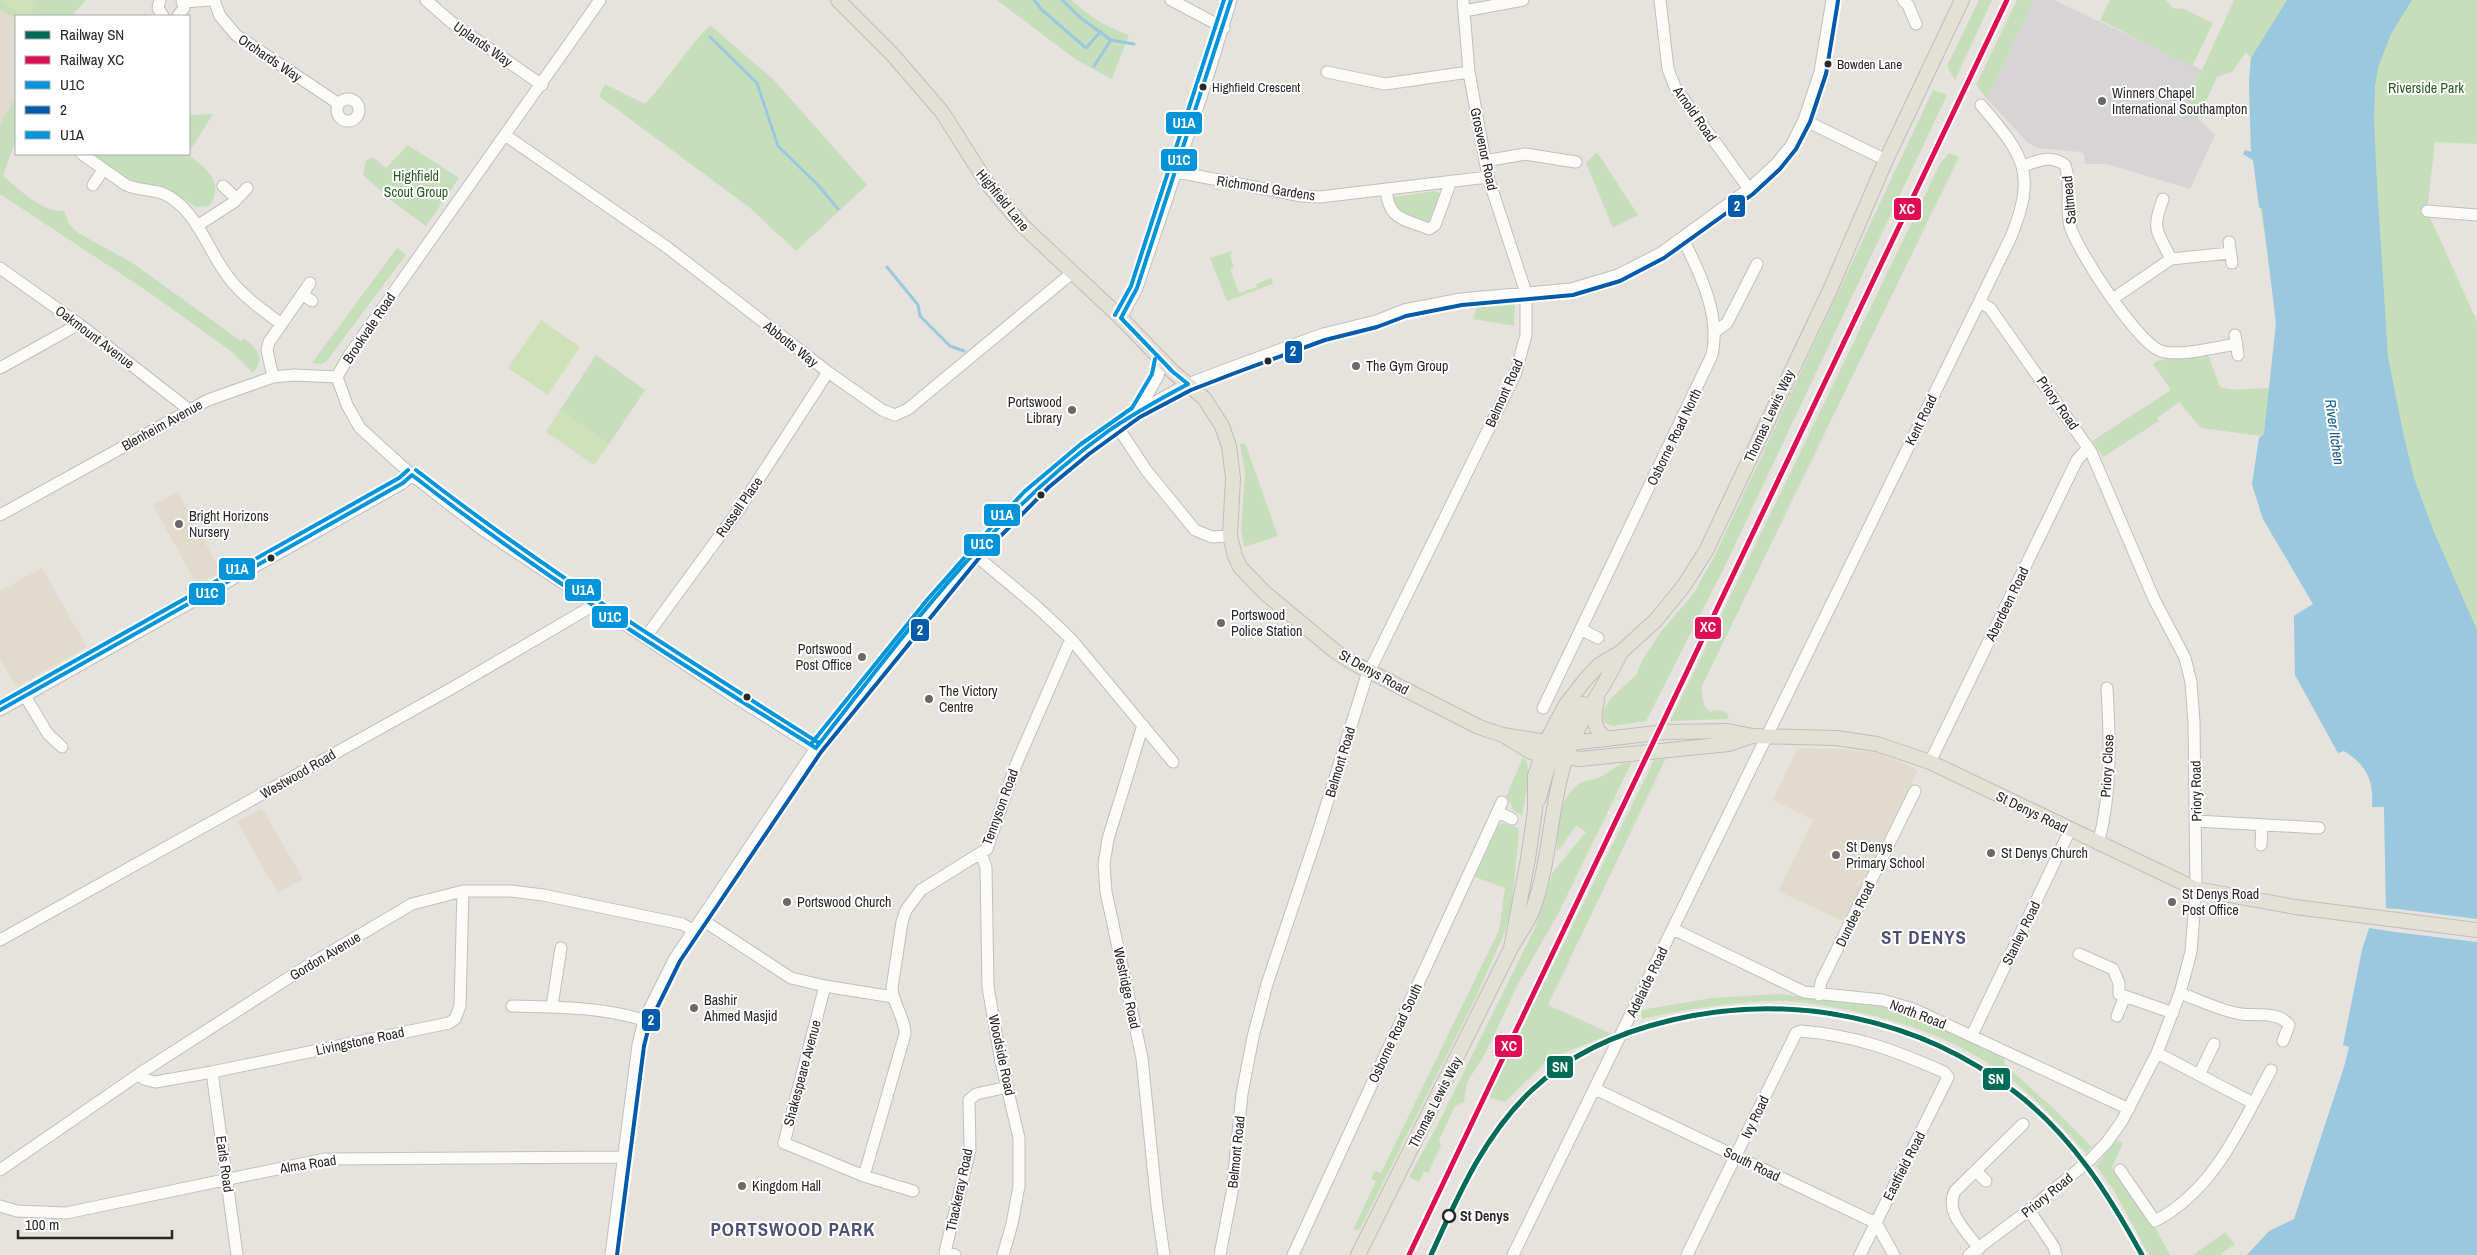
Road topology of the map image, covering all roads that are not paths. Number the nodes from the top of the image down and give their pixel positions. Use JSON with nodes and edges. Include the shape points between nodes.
{"nodes":[{"id":1,"x":160,"y":0,"type":"edge"},
{"id":2,"x":212,"y":0,"type":"edge"},
{"id":3,"x":426,"y":0,"type":"edge"},
{"id":4,"x":600,"y":0,"type":"edge"},
{"id":5,"x":838,"y":0,"type":"edge"},
{"id":6,"x":1171,"y":0,"type":"edge"},
{"id":7,"x":1231,"y":0,"type":"edge"},
{"id":8,"x":1524,"y":0,"type":"edge"},
{"id":9,"x":1660,"y":0,"type":"edge"},
{"id":10,"x":1832,"y":0,"type":"edge"},
{"id":11,"x":1962,"y":0,"type":"edge"},
{"id":12,"x":183,"y":1,"type":"edge"},
{"id":13,"x":1909,"y":2,"type":"edge"},
{"id":14,"x":1463,"y":6,"type":"edge"},
{"id":15,"x":162,"y":15,"type":"edge"},
{"id":16,"x":179,"y":15,"type":"edge"},
{"id":17,"x":1916,"y":24,"type":"dead end"},
{"id":18,"x":1224,"y":28,"type":"junction"},
{"id":19,"x":1327,"y":72,"type":"dead end"},
{"id":20,"x":1469,"y":72,"type":"junction"},
{"id":21,"x":542,"y":84,"type":"junction"},
{"id":22,"x":340,"y":104,"type":"dead end"},
{"id":23,"x":1981,"y":105,"type":"dead end"},
{"id":24,"x":1804,"y":120,"type":"junction"},
{"id":25,"x":505,"y":135,"type":"junction"},
{"id":26,"x":83,"y":155,"type":"edge"},
{"id":27,"x":1886,"y":160,"type":"junction"},
{"id":28,"x":1485,"y":161,"type":"junction"},
{"id":29,"x":1576,"y":162,"type":"dead end"},
{"id":30,"x":2023,"y":166,"type":"junction"},
{"id":31,"x":104,"y":170,"type":"junction"},
{"id":32,"x":1177,"y":172,"type":"junction"},
{"id":33,"x":1488,"y":177,"type":"junction"},
{"id":34,"x":1450,"y":181,"type":"junction"},
{"id":35,"x":93,"y":185,"type":"dead end"},
{"id":36,"x":224,"y":186,"type":"dead end"},
{"id":37,"x":248,"y":188,"type":"dead end"},
{"id":38,"x":1386,"y":189,"type":"junction"},
{"id":39,"x":1749,"y":189,"type":"junction"},
{"id":40,"x":2163,"y":198,"type":"dead end"},
{"id":41,"x":237,"y":199,"type":"junction"},
{"id":42,"x":2427,"y":211,"type":"dead end"},
{"id":43,"x":2477,"y":215,"type":"edge"},
{"id":44,"x":196,"y":226,"type":"junction"},
{"id":45,"x":1684,"y":239,"type":"junction"},
{"id":46,"x":2230,"y":252,"type":"dead end"},
{"id":47,"x":2171,"y":259,"type":"junction"},
{"id":48,"x":0,"y":268,"type":"edge"},
{"id":49,"x":1752,"y":269,"type":"dead end"},
{"id":50,"x":1072,"y":273,"type":"junction"},
{"id":51,"x":310,"y":283,"type":"dead end"},
{"id":52,"x":1526,"y":293,"type":"junction"},
{"id":53,"x":302,"y":294,"type":"junction"},
{"id":54,"x":2114,"y":298,"type":"junction"},
{"id":55,"x":312,"y":301,"type":"dead end"},
{"id":56,"x":1979,"y":302,"type":"junction"},
{"id":57,"x":1121,"y":318,"type":"junction"},
{"id":58,"x":280,"y":323,"type":"junction"},
{"id":59,"x":79,"y":324,"type":"junction"},
{"id":60,"x":1716,"y":331,"type":"junction"},
{"id":61,"x":2237,"y":345,"type":"dead end"},
{"id":62,"x":1161,"y":360,"type":"junction"},
{"id":63,"x":0,"y":368,"type":"edge"},
{"id":64,"x":828,"y":372,"type":"junction"},
{"id":65,"x":273,"y":377,"type":"junction"},
{"id":66,"x":337,"y":378,"type":"junction"},
{"id":67,"x":1188,"y":384,"type":"junction"},
{"id":68,"x":188,"y":409,"type":"junction"},
{"id":69,"x":1137,"y":412,"type":"junction"},
{"id":70,"x":1117,"y":426,"type":"junction"},
{"id":71,"x":2088,"y":448,"type":"junction"},
{"id":72,"x":412,"y":474,"type":"junction"},
{"id":73,"x":0,"y":515,"type":"edge"},
{"id":74,"x":1230,"y":536,"type":"junction"},
{"id":75,"x":974,"y":554,"type":"junction"},
{"id":76,"x":594,"y":605,"type":"junction"},
{"id":77,"x":1582,"y":630,"type":"junction"},
{"id":78,"x":645,"y":638,"type":"junction"},
{"id":79,"x":1598,"y":638,"type":"dead end"},
{"id":80,"x":1071,"y":639,"type":"junction"},
{"id":81,"x":1621,"y":652,"type":"junction"},
{"id":82,"x":1369,"y":672,"type":"junction"},
{"id":83,"x":2107,"y":688,"type":"dead end"},
{"id":84,"x":1599,"y":691,"type":"junction"},
{"id":85,"x":25,"y":696,"type":"junction"},
{"id":86,"x":1543,"y":708,"type":"dead end"},
{"id":87,"x":0,"y":710,"type":"edge"},
{"id":88,"x":1143,"y":725,"type":"junction"},
{"id":89,"x":1760,"y":736,"type":"junction"},
{"id":90,"x":1608,"y":739,"type":"junction"},
{"id":91,"x":1571,"y":743,"type":"junction"},
{"id":92,"x":62,"y":747,"type":"dead end"},
{"id":93,"x":816,"y":748,"type":"junction"},
{"id":94,"x":1552,"y":751,"type":"junction"},
{"id":95,"x":1173,"y":762,"type":"dead end"},
{"id":96,"x":1930,"y":762,"type":"junction"},
{"id":97,"x":1915,"y":791,"type":"dead end"},
{"id":98,"x":1907,"y":807,"type":"junction"},
{"id":99,"x":1918,"y":812,"type":"dead end"},
{"id":100,"x":1512,"y":819,"type":"dead end"},
{"id":101,"x":2197,"y":821,"type":"junction"},
{"id":102,"x":2262,"y":825,"type":"junction"},
{"id":103,"x":2319,"y":828,"type":"dead end"},
{"id":104,"x":2070,"y":830,"type":"junction"},
{"id":105,"x":2098,"y":844,"type":"junction"},
{"id":106,"x":2261,"y":845,"type":"dead end"},
{"id":107,"x":981,"y":854,"type":"junction"},
{"id":108,"x":2196,"y":889,"type":"junction"},
{"id":109,"x":463,"y":891,"type":"junction"},
{"id":110,"x":701,"y":919,"type":"junction"},
{"id":111,"x":1673,"y":929,"type":"junction"},
{"id":112,"x":693,"y":930,"type":"junction"},
{"id":113,"x":2477,"y":930,"type":"edge"},
{"id":114,"x":0,"y":940,"type":"edge"},
{"id":115,"x":561,"y":948,"type":"dead end"},
{"id":116,"x":1511,"y":948,"type":"junction"},
{"id":117,"x":2079,"y":954,"type":"dead end"},
{"id":118,"x":825,"y":986,"type":"junction"},
{"id":119,"x":2180,"y":993,"type":"junction"},
{"id":120,"x":1819,"y":995,"type":"junction"},
{"id":121,"x":2125,"y":996,"type":"junction"},
{"id":122,"x":893,"y":997,"type":"junction"},
{"id":123,"x":512,"y":1006,"type":"dead end"},
{"id":124,"x":552,"y":1006,"type":"junction"},
{"id":125,"x":2173,"y":1013,"type":"junction"},
{"id":126,"x":2117,"y":1016,"type":"dead end"},
{"id":127,"x":644,"y":1020,"type":"junction"},
{"id":128,"x":1972,"y":1035,"type":"junction"},
{"id":129,"x":2283,"y":1041,"type":"dead end"},
{"id":130,"x":2214,"y":1044,"type":"dead end"},
{"id":131,"x":2157,"y":1053,"type":"junction"},
{"id":132,"x":2271,"y":1070,"type":"dead end"},
{"id":133,"x":212,"y":1072,"type":"junction"},
{"id":134,"x":139,"y":1074,"type":"junction"},
{"id":135,"x":2199,"y":1075,"type":"junction"},
{"id":136,"x":1948,"y":1077,"type":"joint"},
{"id":137,"x":1008,"y":1087,"type":"junction"},
{"id":138,"x":1595,"y":1089,"type":"junction"},
{"id":139,"x":2252,"y":1103,"type":"junction"},
{"id":140,"x":2129,"y":1109,"type":"junction"},
{"id":141,"x":2023,"y":1124,"type":"dead end"},
{"id":142,"x":1736,"y":1156,"type":"junction"},
{"id":143,"x":622,"y":1157,"type":"junction"},
{"id":144,"x":0,"y":1170,"type":"edge"},
{"id":145,"x":2120,"y":1170,"type":"dead end"},
{"id":146,"x":1976,"y":1171,"type":"junction"},
{"id":147,"x":864,"y":1176,"type":"junction"},
{"id":148,"x":227,"y":1178,"type":"junction"},
{"id":149,"x":1986,"y":1181,"type":"dead end"},
{"id":150,"x":914,"y":1191,"type":"dead end"},
{"id":151,"x":0,"y":1206,"type":"edge"},
{"id":152,"x":2030,"y":1210,"type":"junction"},
{"id":153,"x":1876,"y":1223,"type":"junction"},
{"id":154,"x":1974,"y":1252,"type":"edge"},
{"id":155,"x":237,"y":1255,"type":"edge"},
{"id":156,"x":611,"y":1255,"type":"edge"},
{"id":157,"x":955,"y":1255,"type":"edge"},
{"id":158,"x":1003,"y":1255,"type":"edge"},
{"id":159,"x":1164,"y":1255,"type":"edge"},
{"id":160,"x":1220,"y":1255,"type":"edge"},
{"id":161,"x":1293,"y":1255,"type":"edge"},
{"id":162,"x":1358,"y":1255,"type":"edge"},
{"id":163,"x":1513,"y":1255,"type":"edge"},
{"id":164,"x":1687,"y":1255,"type":"edge"},
{"id":165,"x":1860,"y":1255,"type":"edge"},
{"id":166,"x":1894,"y":1255,"type":"edge"},
{"id":167,"x":2056,"y":1255,"type":"edge"}],
"edges":[{"from":1,"to":15,"type":"street","via":[[158,8]]},
{"from":2,"to":12,"type":"street","name":"Orchards Way"},
{"from":2,"to":22,"type":"street","name":"Orchards Way","via":[[220,16],[236,34]]},
{"from":3,"to":21,"type":"street","name":"Uplands Way","via":[[451,22]]},
{"from":4,"to":21,"type":"street","name":"Brookvale Road"},
{"from":5,"to":50,"type":"main road","name":"Highfield Lane","via":[[933,101],[987,183],[1023,226]]},
{"from":6,"to":18,"type":"street"},
{"from":7,"to":18,"type":"street"},
{"from":8,"to":14,"type":"street"},
{"from":9,"to":39,"type":"street","name":"Arnold Road","via":[[1668,69],[1675,87]]},
{"from":10,"to":24,"type":"street","via":[[1822,65]]},
{"from":11,"to":27,"type":"main road","name":"Thomas Lewis Way"},
{"from":12,"to":16,"type":"street","name":"Orchards Way"},
{"from":13,"to":17,"type":"street"},
{"from":14,"to":20,"type":"street","name":"Grosvenor Road"},
{"from":18,"to":32,"type":"street"},
{"from":19,"to":20,"type":"street","via":[[1385,84]]},
{"from":20,"to":28,"type":"street","name":"Grosvenor Road"},
{"from":21,"to":25,"type":"street","name":"Brookvale Road"},
{"from":23,"to":30,"type":"street","name":"Kent Road","via":[[2011,142]]},
{"from":24,"to":27,"type":"street"},
{"from":24,"to":39,"type":"street","via":[[1786,154]]},
{"from":25,"to":64,"type":"street","name":"Abbotts Way","via":[[668,248]]},
{"from":25,"to":66,"type":"street","name":"Brookvale Road","via":[[348,357]]},
{"from":26,"to":31,"type":"street"},
{"from":27,"to":81,"type":"main road","name":"Thomas Lewis Way","via":[[1830,290],[1706,551],[1670,604]]},
{"from":28,"to":29,"type":"street","via":[[1525,154]]},
{"from":28,"to":33,"type":"street","name":"Grosvenor Road"},
{"from":30,"to":54,"type":"street","name":"Saltmead","via":[[2046,158],[2065,166],[2072,233]]},
{"from":30,"to":56,"type":"street","name":"Kent Road","via":[[2026,183],[2022,208]]},
{"from":31,"to":35,"type":"street"},
{"from":31,"to":44,"type":"street","via":[[134,188],[168,195],[187,211]]},
{"from":32,"to":38,"type":"street","name":"Richmond Gardens","via":[[1301,196],[1320,197]]},
{"from":32,"to":57,"type":"street","via":[[1137,288]]},
{"from":33,"to":34,"type":"street","name":"Richmond Gardens"},
{"from":33,"to":52,"type":"street","name":"Grosvenor Road"},
{"from":34,"to":38,"type":"street","name":"Richmond Gardens"},
{"from":34,"to":38,"type":"street","via":[[1434,225],[1429,229],[1395,215],[1390,210]]},
{"from":36,"to":41,"type":"street"},
{"from":37,"to":41,"type":"street"},
{"from":39,"to":45,"type":"street"},
{"from":40,"to":47,"type":"street","via":[[2163,218],[2157,233]]},
{"from":41,"to":44,"type":"street"},
{"from":42,"to":43,"type":"street"},
{"from":44,"to":58,"type":"street","via":[[237,288],[255,306]]},
{"from":45,"to":52,"type":"street","via":[[1637,266],[1598,282],[1556,291]]},
{"from":45,"to":60,"type":"street","name":"Osborne Road North","via":[[1699,271]]},
{"from":46,"to":47,"type":"street"},
{"from":47,"to":54,"type":"street"},
{"from":48,"to":59,"type":"street","name":"Oakmount Avenue"},
{"from":49,"to":60,"type":"street","via":[[1727,323]]},
{"from":50,"to":57,"type":"main road","name":"Highfield Lane"},
{"from":50,"to":64,"type":"street","name":"Abbotts Way","via":[[902,413],[882,410]]},
{"from":51,"to":53,"type":"street"},
{"from":52,"to":67,"type":"street","via":[[1461,299],[1404,310],[1376,321],[1323,334]]},
{"from":52,"to":82,"type":"street","name":"Belmont Road","via":[[1526,335],[1515,375]]},
{"from":53,"to":55,"type":"street"},
{"from":53,"to":58,"type":"street"},
{"from":54,"to":61,"type":"street","name":"Saltmead","via":[[2134,328],[2158,350],[2176,352]]},
{"from":56,"to":71,"type":"street","name":"Priory Road","via":[[1990,308]]},
{"from":56,"to":89,"type":"street","name":"Kent Road"},
{"from":57,"to":62,"type":"main road","name":"Highfield Lane"},
{"from":58,"to":65,"type":"street","via":[[267,350]]},
{"from":59,"to":63,"type":"street"},
{"from":59,"to":68,"type":"street","name":"Oakmount Avenue"},
{"from":60,"to":77,"type":"street","name":"Osborne Road North","via":[[1710,361]]},
{"from":62,"to":67,"type":"main road","name":"Highfield Lane"},
{"from":62,"to":69,"type":"street","via":[[1158,376]]},
{"from":64,"to":78,"type":"street","name":"Russell Place","via":[[740,508]]},
{"from":65,"to":66,"type":"street","name":"Blenheim Avenue"},
{"from":65,"to":68,"type":"street","name":"Blenheim Avenue"},
{"from":66,"to":72,"type":"street","name":"Brookvale Road","via":[[346,405],[360,428]]},
{"from":67,"to":69,"type":"street"},
{"from":67,"to":74,"type":"main road","name":"St Denys Road","via":[[1204,398],[1226,436],[1233,478]]},
{"from":68,"to":73,"type":"street","name":"Blenheim Avenue"},
{"from":69,"to":70,"type":"street"},
{"from":70,"to":74,"type":"street","via":[[1146,470],[1195,530],[1212,537]]},
{"from":70,"to":75,"type":"street","via":[[1034,492]]},
{"from":71,"to":96,"type":"street","name":"Aberdeen Road","via":[[2077,460]]},
{"from":71,"to":101,"type":"street","name":"Priory Road","via":[[2189,670]]},
{"from":72,"to":76,"type":"street","name":"Brookvale Road","via":[[480,528]]},
{"from":72,"to":85,"type":"street","via":[[403,483]]},
{"from":74,"to":82,"type":"main road","name":"St Denys Road","via":[[1235,556],[1248,577],[1336,652]]},
{"from":75,"to":80,"type":"street"},
{"from":75,"to":93,"type":"street"},
{"from":76,"to":78,"type":"street","name":"Brookvale Road"},
{"from":76,"to":114,"type":"street","name":"Westwood Road","via":[[454,687]]},
{"from":77,"to":79,"type":"street"},
{"from":77,"to":86,"type":"street","name":"Osborne Road North"},
{"from":78,"to":93,"type":"street","name":"Brookvale Road"},
{"from":80,"to":88,"type":"street"},
{"from":80,"to":107,"type":"street","name":"Tennyson Road","via":[[1015,767],[991,842]]},
{"from":81,"to":84,"type":"main road","name":"Thomas Lewis Way"},
{"from":81,"to":94,"type":"main road","name":"Thomas Lewis Way","via":[[1599,666],[1565,706]]},
{"from":82,"to":94,"type":"main road","name":"St Denys Road","via":[[1464,720]]},
{"from":82,"to":160,"type":"street","name":"Belmont Road","via":[[1267,984],[1242,1094],[1232,1192]]},
{"from":83,"to":105,"type":"street","name":"Priory Close","via":[[2109,760]]},
{"from":84,"to":90,"type":"main road","via":[[1594,721],[1599,732]]},
{"from":84,"to":91,"type":"main road","name":"Thomas Lewis Way"},
{"from":84,"to":94,"type":"main road","via":[[1570,719]]},
{"from":85,"to":87,"type":"street"},
{"from":85,"to":92,"type":"street","via":[[48,734]]},
{"from":88,"to":95,"type":"street"},
{"from":88,"to":159,"type":"street","name":"Westridge Road","via":[[1108,839],[1104,864],[1106,892],[1142,1058]]},
{"from":89,"to":90,"type":"main road","name":"St Denys Road","via":[[1728,731],[1665,732]]},
{"from":89,"to":94,"type":"main road","name":"St Denys Road","via":[[1729,744],[1580,759]]},
{"from":89,"to":96,"type":"main road","name":"St Denys Road","via":[[1856,740]]},
{"from":89,"to":111,"type":"street","name":"Adelaide Road"},
{"from":90,"to":91,"type":"main road","name":"St Denys Road"},
{"from":91,"to":94,"type":"main road","name":"Thomas Lewis Way"},
{"from":93,"to":110,"type":"street"},
{"from":94,"to":116,"type":"main road","name":"Thomas Lewis Way","via":[[1535,810],[1525,884]]},
{"from":94,"to":116,"type":"main road","name":"Thomas Lewis Way","via":[[1555,797],[1533,908]]},
{"from":96,"to":104,"type":"main road","name":"St Denys Road"},
{"from":97,"to":98,"type":"street","name":"Dundee Road"},
{"from":98,"to":99,"type":"street"},
{"from":98,"to":120,"type":"street","name":"Dundee Road","via":[[1821,982]]},
{"from":100,"to":161,"type":"street","name":"Osborne Road South","via":[[1500,807]]},
{"from":101,"to":102,"type":"street"},
{"from":101,"to":108,"type":"street","name":"Priory Road"},
{"from":102,"to":103,"type":"street"},
{"from":102,"to":106,"type":"street"},
{"from":104,"to":105,"type":"main road","name":"St Denys Road"},
{"from":104,"to":128,"type":"street","name":"Stanley Road"},
{"from":105,"to":108,"type":"main road","name":"St Denys Road"},
{"from":107,"to":122,"type":"street","name":"Tennyson Road","via":[[935,880],[910,903],[902,922]]},
{"from":107,"to":137,"type":"street","name":"Woodside Road","via":[[986,867],[988,987]]},
{"from":108,"to":113,"type":"main road","name":"St Denys Road","via":[[2294,907]]},
{"from":108,"to":119,"type":"street","name":"Priory Road","via":[[2191,952]]},
{"from":109,"to":112,"type":"street","name":"Gordon Avenue","via":[[543,895],[682,924]]},
{"from":109,"to":133,"type":"street","name":"Livingstone Road","via":[[460,1006],[455,1019],[449,1023]]},
{"from":109,"to":134,"type":"street","name":"Gordon Avenue","via":[[412,904],[307,966]]},
{"from":110,"to":112,"type":"street"},
{"from":110,"to":118,"type":"street","via":[[782,974]]},
{"from":111,"to":120,"type":"street","name":"North Road","via":[[1804,992]]},
{"from":111,"to":138,"type":"street","name":"Adelaide Road"},
{"from":112,"to":127,"type":"street"},
{"from":115,"to":124,"type":"street"},
{"from":116,"to":162,"type":"main road","name":"Thomas Lewis Way"},
{"from":117,"to":121,"type":"street","via":[[2113,969],[2119,983],[2119,994]]},
{"from":118,"to":122,"type":"street"},
{"from":118,"to":147,"type":"street","name":"Shakespeare Avenue","via":[[784,1143]]},
{"from":119,"to":125,"type":"street","name":"Priory Road"},
{"from":119,"to":129,"type":"street","via":[[2238,1014],[2285,1020],[2289,1025]]},
{"from":120,"to":128,"type":"street","name":"North Road","via":[[1882,1000],[1913,1009]]},
{"from":121,"to":125,"type":"street"},
{"from":121,"to":126,"type":"street"},
{"from":122,"to":147,"type":"street","name":"Tennyson Road","via":[[905,1034]]},
{"from":123,"to":124,"type":"street"},
{"from":124,"to":127,"type":"street","via":[[616,1012]]},
{"from":125,"to":131,"type":"street","name":"Priory Road"},
{"from":127,"to":143,"type":"street","via":[[633,1069]]},
{"from":128,"to":140,"type":"street","name":"North Road"},
{"from":130,"to":135,"type":"street"},
{"from":131,"to":135,"type":"street"},
{"from":131,"to":140,"type":"street","name":"Priory Road"},
{"from":132,"to":139,"type":"street"},
{"from":133,"to":134,"type":"street","name":"Livingstone Road","via":[[155,1082]]},
{"from":133,"to":148,"type":"street","name":"Earls Road"},
{"from":134,"to":144,"type":"street","name":"Gordon Avenue"},
{"from":135,"to":139,"type":"street"},
{"from":136,"to":142,"type":"street","name":"Ivy Road","via":[[1944,1072],[1877,1044],[1801,1031],[1796,1033]]},
{"from":136,"to":153,"type":"street","name":"Eastfield Road"},
{"from":137,"to":157,"type":"street","name":"Thackeray Road","via":[[976,1094],[969,1100],[970,1150],[946,1252]]},
{"from":137,"to":158,"type":"street","name":"Woodside Road","via":[[1019,1138],[1019,1186]]},
{"from":138,"to":142,"type":"street","name":"South Road"},
{"from":138,"to":163,"type":"street","name":"Adelaide Road"},
{"from":139,"to":145,"type":"street","via":[[2226,1152],[2205,1182],[2183,1203],[2155,1221]]},
{"from":140,"to":152,"type":"street","name":"Priory Road","via":[[2100,1150]]},
{"from":141,"to":146,"type":"street"},
{"from":142,"to":153,"type":"street","name":"South Road"},
{"from":142,"to":164,"type":"street","name":"Ivy Road"},
{"from":143,"to":148,"type":"street","name":"Alma Road","via":[[325,1159]]},
{"from":143,"to":156,"type":"street"},
{"from":146,"to":149,"type":"street"},
{"from":146,"to":154,"type":"street","via":[[1955,1191],[1951,1203]]},
{"from":147,"to":150,"type":"street","name":"Shakespeare Avenue"},
{"from":148,"to":151,"type":"street","name":"Alma Road","via":[[66,1213],[17,1211]]},
{"from":148,"to":155,"type":"street","name":"Earls Road"},
{"from":152,"to":154,"type":"street","name":"Priory Road"},
{"from":152,"to":167,"type":"street"},
{"from":153,"to":165,"type":"street","name":"Eastfield Road"},
{"from":153,"to":166,"type":"street"}]}
